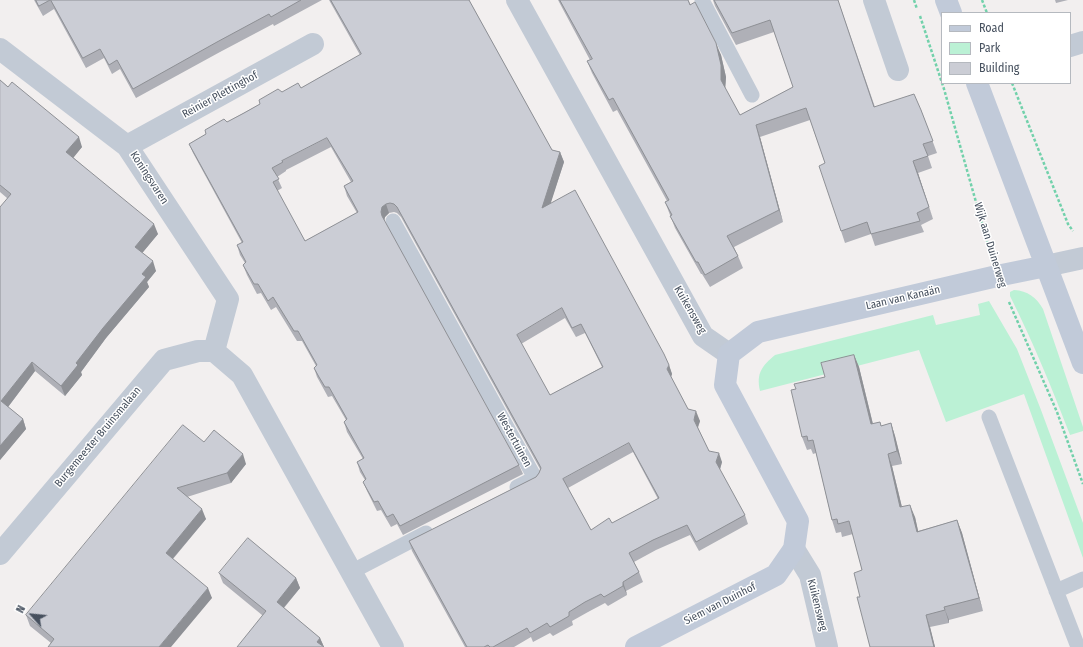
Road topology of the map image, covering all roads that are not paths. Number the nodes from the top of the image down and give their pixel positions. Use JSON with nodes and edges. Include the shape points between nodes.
{"nodes":[{"id":1,"x":517,"y":0,"type":"edge"},
{"id":2,"x":702,"y":0,"type":"edge"},
{"id":3,"x":874,"y":0,"type":"edge"},
{"id":4,"x":946,"y":0,"type":"edge"},
{"id":5,"x":951,"y":12,"type":"edge"},
{"id":6,"x":1083,"y":42,"type":"edge"},
{"id":7,"x":313,"y":44,"type":"dead end"},
{"id":8,"x":1071,"y":46,"type":"edge"},
{"id":9,"x":0,"y":49,"type":"edge"},
{"id":10,"x":898,"y":70,"type":"dead end"},
{"id":11,"x":976,"y":84,"type":"edge"},
{"id":12,"x":752,"y":95,"type":"dead end"},
{"id":13,"x":127,"y":146,"type":"junction"},
{"id":14,"x":393,"y":221,"type":"dead end"},
{"id":15,"x":1083,"y":258,"type":"edge"},
{"id":16,"x":1046,"y":266,"type":"junction"},
{"id":17,"x":214,"y":351,"type":"junction"},
{"id":18,"x":729,"y":354,"type":"junction"},
{"id":19,"x":1083,"y":363,"type":"edge"},
{"id":20,"x":989,"y":417,"type":"dead end"},
{"id":21,"x":506,"y":492,"type":"edge"},
{"id":22,"x":436,"y":528,"type":"edge"},
{"id":23,"x":7,"y":532,"type":"edge"},
{"id":24,"x":794,"y":549,"type":"junction"},
{"id":25,"x":0,"y":554,"type":"edge"},
{"id":26,"x":350,"y":572,"type":"junction"},
{"id":27,"x":1083,"y":578,"type":"edge"},
{"id":28,"x":1056,"y":591,"type":"junction"},
{"id":29,"x":393,"y":647,"type":"edge"},
{"id":30,"x":636,"y":647,"type":"edge"},
{"id":31,"x":827,"y":647,"type":"edge"},
{"id":32,"x":1078,"y":647,"type":"edge"}],
"edges":[{"from":1,"to":18,"type":"street","name":"Kuikensweg","via":[[703,336]]},
{"from":2,"to":12,"type":"lane"},
{"from":3,"to":10,"type":"street"},
{"from":4,"to":5,"type":"street"},
{"from":6,"to":8,"type":"street"},
{"from":7,"to":13,"type":"street","name":"Reinier Plettinghof"},
{"from":9,"to":13,"type":"street","name":"Koningsvaren"},
{"from":11,"to":16,"type":"street"},
{"from":13,"to":17,"type":"street","name":"Koningsvaren","via":[[228,299]]},
{"from":14,"to":21,"type":"lane","name":"Westertuinen","via":[[535,478]]},
{"from":15,"to":16,"type":"street","name":"Laan van Kanaän"},
{"from":16,"to":18,"type":"street","name":"Laan van Kanaän","via":[[758,332]]},
{"from":16,"to":19,"type":"street"},
{"from":17,"to":23,"type":"street","name":"Burgemeester Bruinsmalaan","via":[[198,351],[164,360]]},
{"from":17,"to":26,"type":"street","via":[[242,375]]},
{"from":18,"to":24,"type":"street","via":[[725,385],[798,521]]},
{"from":20,"to":28,"type":"lane"},
{"from":22,"to":26,"type":"lane"},
{"from":23,"to":25,"type":"street","name":"Burgemeester Bruinsmalaan"},
{"from":24,"to":30,"type":"street","name":"Siem van Duinhof","via":[[776,575]]},
{"from":24,"to":31,"type":"street","name":"Kuikensweg","via":[[810,575]]},
{"from":26,"to":29,"type":"street"},
{"from":27,"to":28,"type":"lane"},
{"from":28,"to":32,"type":"lane"}]}
